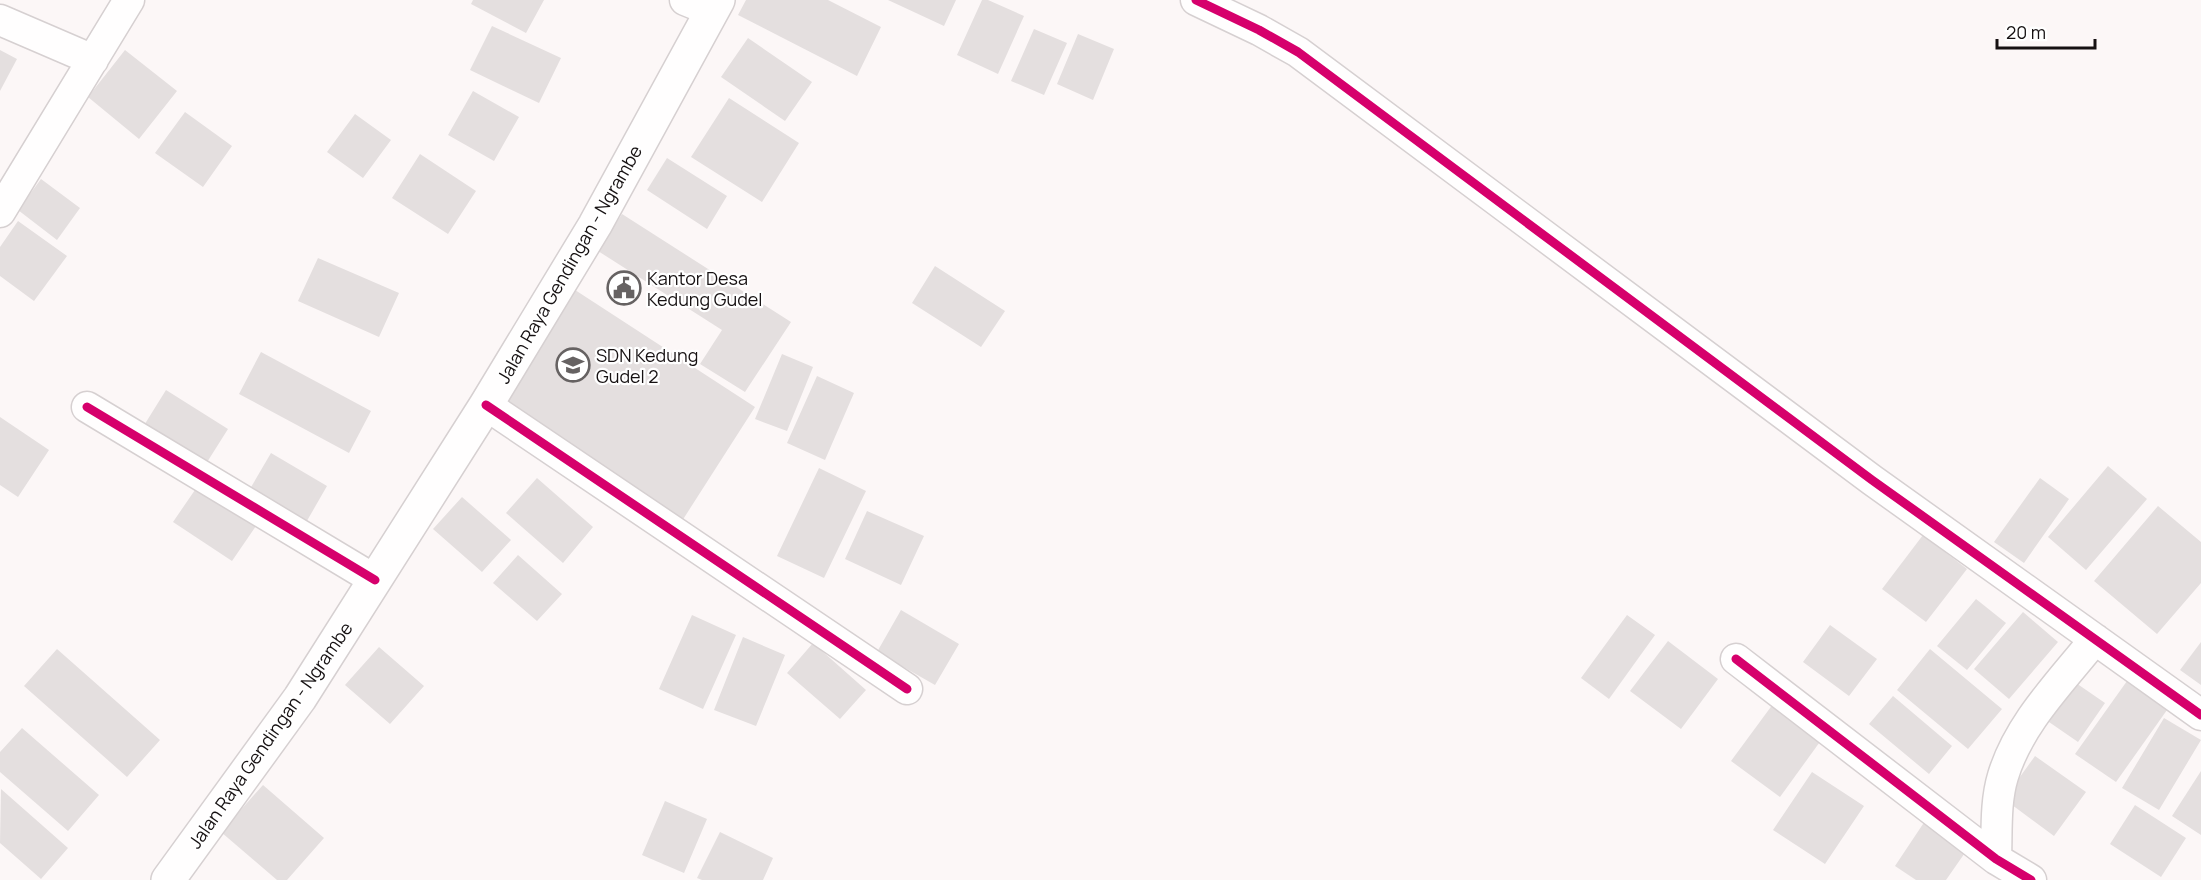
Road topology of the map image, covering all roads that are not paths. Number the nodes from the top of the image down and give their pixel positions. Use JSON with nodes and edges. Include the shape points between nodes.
{"nodes":[{"id":1,"x":129,"y":0,"type":"edge"},
{"id":2,"x":1196,"y":0,"type":"edge"},
{"id":3,"x":705,"y":4,"type":"edge"},
{"id":4,"x":0,"y":20,"type":"edge"},
{"id":5,"x":93,"y":60,"type":"junction"},
{"id":6,"x":0,"y":212,"type":"edge"},
{"id":7,"x":486,"y":405,"type":"junction"},
{"id":8,"x":87,"y":407,"type":"dead end"},
{"id":9,"x":375,"y":580,"type":"junction"},
{"id":10,"x":2095,"y":639,"type":"junction"},
{"id":11,"x":1736,"y":659,"type":"dead end"},
{"id":12,"x":907,"y":689,"type":"dead end"},
{"id":13,"x":2201,"y":715,"type":"edge"},
{"id":14,"x":1996,"y":859,"type":"junction"},
{"id":15,"x":168,"y":880,"type":"edge"},
{"id":16,"x":2031,"y":880,"type":"edge"}],
"edges":[{"from":1,"to":5,"type":"street"},
{"from":2,"to":10,"type":"street","via":[[1298,52],[1872,480]]},
{"from":3,"to":7,"type":"main road","name":"Jalan Raya Gendingan - Ngrambe","via":[[595,225]]},
{"from":4,"to":5,"type":"street"},
{"from":5,"to":6,"type":"street"},
{"from":7,"to":9,"type":"main road","name":"Jalan Raya Gendingan - Ngrambe"},
{"from":7,"to":12,"type":"street"},
{"from":8,"to":9,"type":"street"},
{"from":9,"to":15,"type":"main road","name":"Jalan Raya Gendingan - Ngrambe","via":[[300,698]]},
{"from":10,"to":13,"type":"street"},
{"from":10,"to":14,"type":"street","via":[[2023,729],[2002,777]]},
{"from":11,"to":14,"type":"street"},
{"from":14,"to":16,"type":"street"}]}
